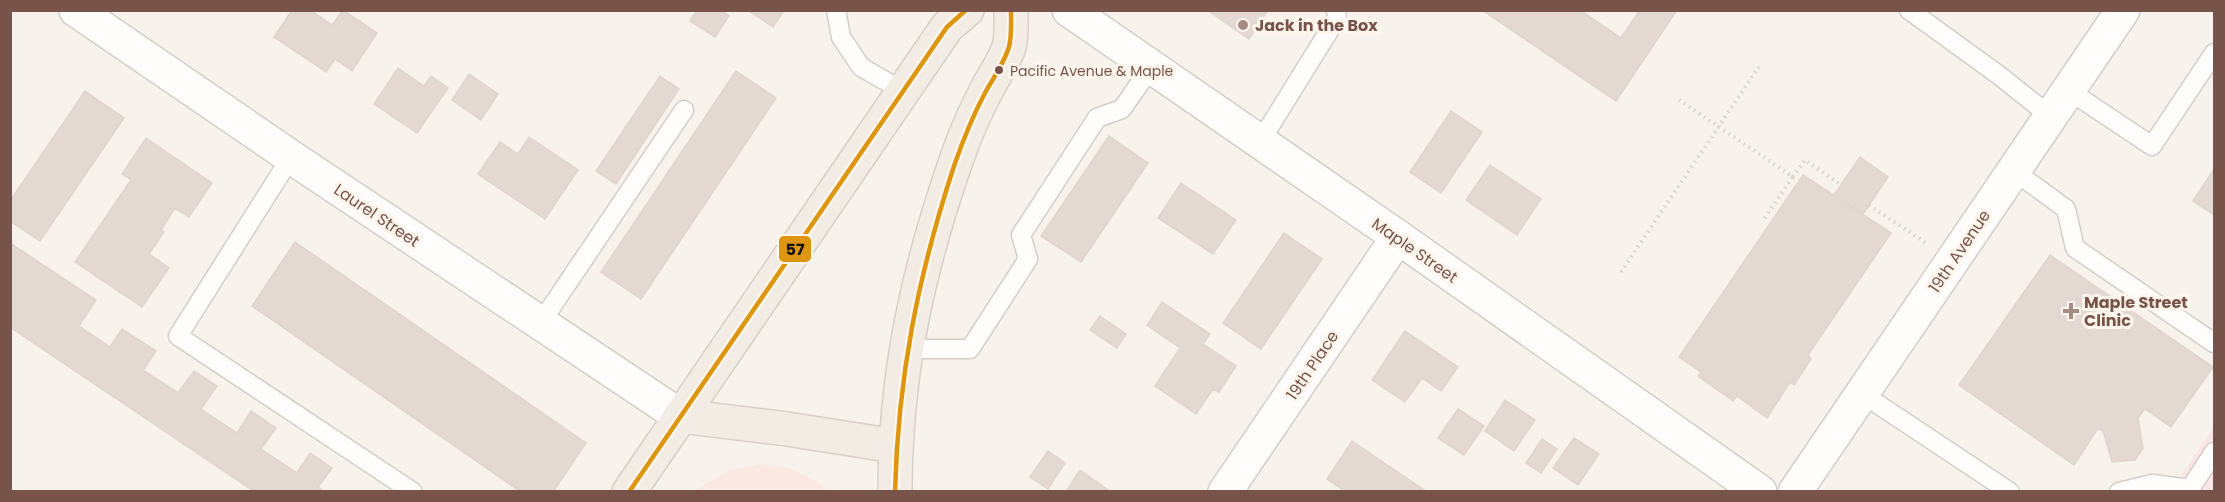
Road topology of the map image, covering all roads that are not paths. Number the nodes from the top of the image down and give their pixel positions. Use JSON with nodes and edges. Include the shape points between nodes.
{"nodes":[{"id":1,"x":76,"y":10,"type":"edge"},
{"id":2,"x":836,"y":10,"type":"edge"},
{"id":3,"x":967,"y":10,"type":"edge"},
{"id":4,"x":1011,"y":10,"type":"edge"},
{"id":5,"x":1069,"y":10,"type":"edge"},
{"id":6,"x":1336,"y":10,"type":"edge"},
{"id":7,"x":1909,"y":10,"type":"edge"},
{"id":8,"x":2123,"y":10,"type":"edge"},
{"id":9,"x":2214,"y":53,"type":"edge"},
{"id":10,"x":1151,"y":67,"type":"junction"},
{"id":11,"x":903,"y":91,"type":"junction"},
{"id":12,"x":2059,"y":103,"type":"junction"},
{"id":13,"x":684,"y":110,"type":"dead end"},
{"id":14,"x":1260,"y":142,"type":"junction"},
{"id":15,"x":291,"y":157,"type":"junction"},
{"id":16,"x":2014,"y":171,"type":"junction"},
{"id":17,"x":1398,"y":237,"type":"junction"},
{"id":18,"x":540,"y":324,"type":"junction"},
{"id":19,"x":2214,"y":342,"type":"edge"},
{"id":20,"x":906,"y":349,"type":"junction"},
{"id":21,"x":1861,"y":393,"type":"junction"},
{"id":22,"x":680,"y":416,"type":"junction"},
{"id":23,"x":895,"y":446,"type":"junction"},
{"id":24,"x":2214,"y":452,"type":"edge"},
{"id":25,"x":2191,"y":490,"type":"edge"},
{"id":26,"x":412,"y":492,"type":"edge"},
{"id":27,"x":629,"y":492,"type":"edge"},
{"id":28,"x":895,"y":492,"type":"edge"},
{"id":29,"x":1225,"y":492,"type":"edge"},
{"id":30,"x":1760,"y":492,"type":"edge"},
{"id":31,"x":1795,"y":492,"type":"edge"},
{"id":32,"x":2010,"y":492,"type":"edge"},
{"id":33,"x":2119,"y":492,"type":"edge"}],
"edges":[{"from":1,"to":15,"type":"street","name":"Laurel Street"},
{"from":2,"to":11,"type":"lane","via":[[841,37],[861,67]]},
{"from":3,"to":11,"type":"main road","via":[[947,27]]},
{"from":4,"to":20,"type":"main road","via":[[1009,46],[981,100],[938,213]]},
{"from":5,"to":10,"type":"street","name":"Maple Street"},
{"from":6,"to":14,"type":"lane","via":[[1337,18]]},
{"from":7,"to":12,"type":"lane","via":[[2000,76]]},
{"from":8,"to":12,"type":"street","name":"19th Avenue"},
{"from":9,"to":12,"type":"lane","via":[[2152,146]]},
{"from":10,"to":14,"type":"street","name":"Maple Street"},
{"from":10,"to":20,"type":"lane","via":[[1122,109],[1097,118],[1021,235],[1028,259],[970,349]]},
{"from":11,"to":22,"type":"main road"},
{"from":12,"to":16,"type":"street","name":"19th Avenue"},
{"from":13,"to":18,"type":"lane"},
{"from":14,"to":17,"type":"street","name":"Maple Street"},
{"from":15,"to":18,"type":"street","name":"Laurel Street"},
{"from":15,"to":26,"type":"lane","via":[[178,336]]},
{"from":16,"to":19,"type":"lane","via":[[2066,209],[2075,248]]},
{"from":16,"to":21,"type":"street","name":"19th Avenue"},
{"from":17,"to":29,"type":"street","name":"19th Place"},
{"from":17,"to":30,"type":"street","name":"Maple Street"},
{"from":18,"to":22,"type":"street","name":"Laurel Street"},
{"from":20,"to":23,"type":"main road"},
{"from":21,"to":31,"type":"street","name":"19th Avenue"},
{"from":21,"to":32,"type":"lane"},
{"from":22,"to":23,"type":"main road"},
{"from":22,"to":27,"type":"main road"},
{"from":23,"to":28,"type":"main road"},
{"from":24,"to":25,"type":"lane"},
{"from":25,"to":33,"type":"lane","via":[[2152,484]]}]}
